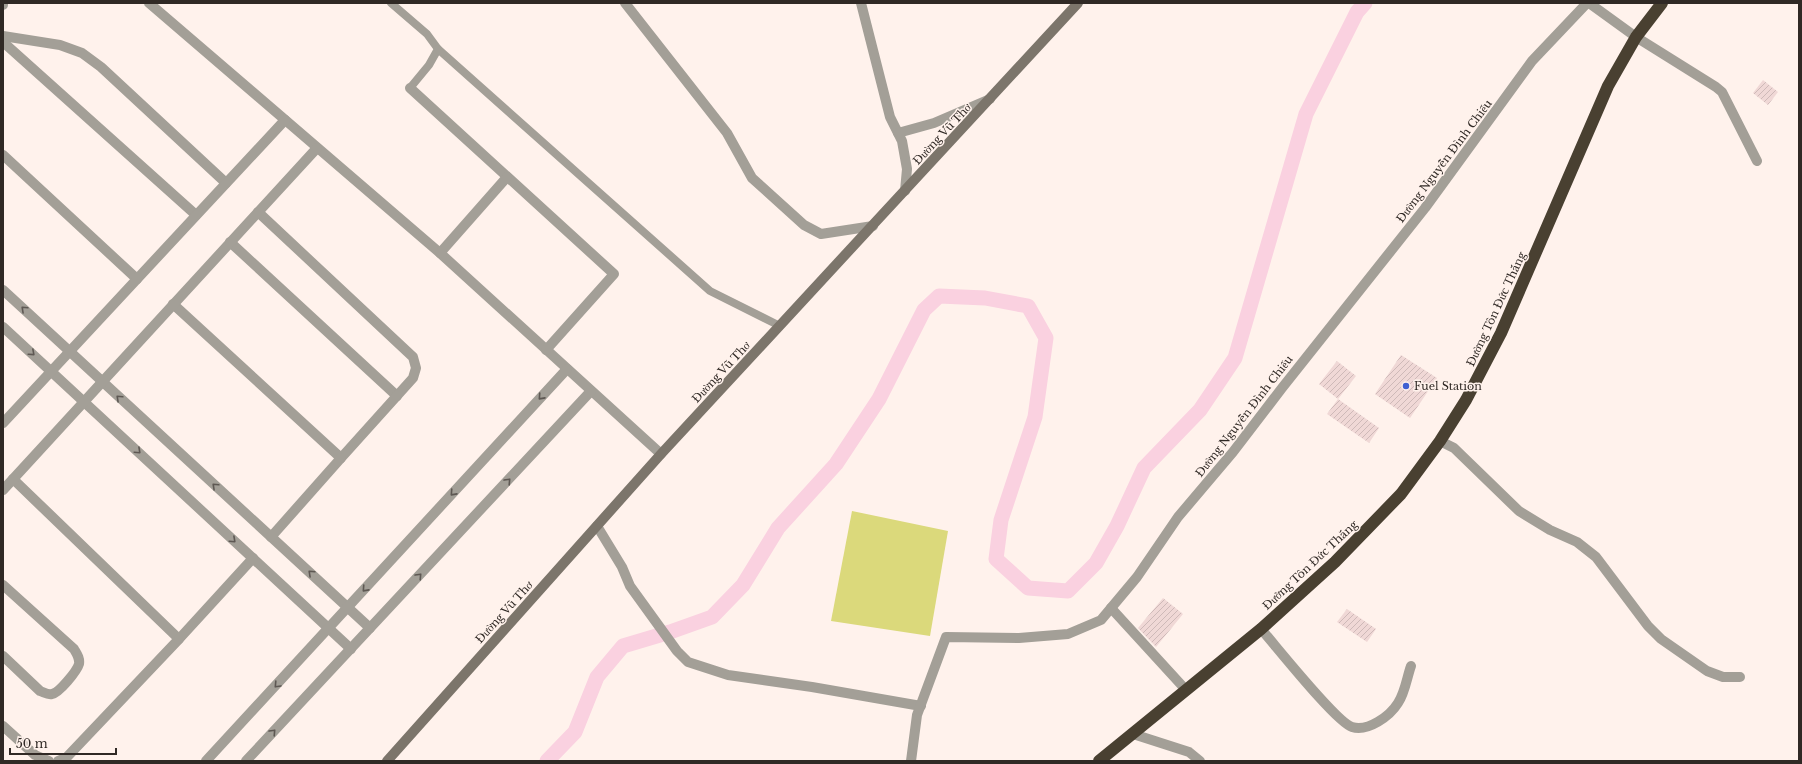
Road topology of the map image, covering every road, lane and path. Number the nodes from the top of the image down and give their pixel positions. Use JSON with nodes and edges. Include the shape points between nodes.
{"nodes":[{"id":1,"x":149,"y":3,"type":"edge"},
{"id":2,"x":391,"y":3,"type":"edge"},
{"id":3,"x":625,"y":3,"type":"edge"},
{"id":4,"x":861,"y":3,"type":"edge"},
{"id":5,"x":1078,"y":3,"type":"edge"},
{"id":6,"x":1588,"y":3,"type":"edge"},
{"id":7,"x":1662,"y":3,"type":"edge"},
{"id":8,"x":3,"y":36,"type":"edge"},
{"id":9,"x":1636,"y":37,"type":"junction"},
{"id":10,"x":3,"y":42,"type":"edge"},
{"id":11,"x":438,"y":49,"type":"junction"},
{"id":12,"x":410,"y":88,"type":"joint"},
{"id":13,"x":991,"y":98,"type":"junction"},
{"id":14,"x":285,"y":120,"type":"junction"},
{"id":15,"x":898,"y":133,"type":"junction"},
{"id":16,"x":317,"y":148,"type":"junction"},
{"id":17,"x":3,"y":155,"type":"edge"},
{"id":18,"x":1757,"y":161,"type":"dead end"},
{"id":19,"x":508,"y":177,"type":"junction"},
{"id":20,"x":226,"y":183,"type":"junction"},
{"id":21,"x":905,"y":191,"type":"junction"},
{"id":22,"x":258,"y":212,"type":"junction"},
{"id":23,"x":196,"y":215,"type":"junction"},
{"id":24,"x":873,"y":226,"type":"junction"},
{"id":25,"x":230,"y":242,"type":"junction"},
{"id":26,"x":440,"y":253,"type":"junction"},
{"id":27,"x":137,"y":279,"type":"junction"},
{"id":28,"x":3,"y":290,"type":"edge"},
{"id":29,"x":173,"y":304,"type":"junction"},
{"id":30,"x":780,"y":326,"type":"junction"},
{"id":31,"x":3,"y":327,"type":"edge"},
{"id":32,"x":546,"y":350,"type":"junction"},
{"id":33,"x":70,"y":352,"type":"junction"},
{"id":34,"x":567,"y":369,"type":"junction"},
{"id":35,"x":52,"y":371,"type":"junction"},
{"id":36,"x":102,"y":382,"type":"junction"},
{"id":37,"x":591,"y":391,"type":"junction"},
{"id":38,"x":397,"y":396,"type":"junction"},
{"id":39,"x":84,"y":402,"type":"junction"},
{"id":40,"x":3,"y":423,"type":"edge"},
{"id":41,"x":1440,"y":441,"type":"junction"},
{"id":42,"x":661,"y":454,"type":"junction"},
{"id":43,"x":341,"y":458,"type":"junction"},
{"id":44,"x":13,"y":479,"type":"junction"},
{"id":45,"x":3,"y":490,"type":"edge"},
{"id":46,"x":597,"y":526,"type":"junction"},
{"id":47,"x":271,"y":537,"type":"junction"},
{"id":48,"x":253,"y":558,"type":"junction"},
{"id":49,"x":3,"y":585,"type":"edge"},
{"id":50,"x":348,"y":608,"type":"junction"},
{"id":51,"x":1111,"y":608,"type":"junction"},
{"id":52,"x":370,"y":628,"type":"junction"},
{"id":53,"x":329,"y":629,"type":"junction"},
{"id":54,"x":1261,"y":629,"type":"junction"},
{"id":55,"x":179,"y":639,"type":"junction"},
{"id":56,"x":351,"y":649,"type":"junction"},
{"id":57,"x":3,"y":656,"type":"edge"},
{"id":58,"x":1411,"y":666,"type":"dead end"},
{"id":59,"x":1740,"y":677,"type":"dead end"},
{"id":60,"x":1186,"y":690,"type":"junction"},
{"id":61,"x":921,"y":706,"type":"junction"},
{"id":62,"x":3,"y":726,"type":"edge"},
{"id":63,"x":1133,"y":734,"type":"junction"},
{"id":64,"x":50,"y":761,"type":"edge"},
{"id":65,"x":58,"y":761,"type":"edge"},
{"id":66,"x":206,"y":761,"type":"edge"},
{"id":67,"x":246,"y":761,"type":"edge"},
{"id":68,"x":387,"y":761,"type":"edge"},
{"id":69,"x":911,"y":761,"type":"edge"},
{"id":70,"x":1099,"y":761,"type":"edge"},
{"id":71,"x":1200,"y":761,"type":"edge"}],
"edges":[{"from":1,"to":14,"type":"street"},
{"from":2,"to":11,"type":"lane","via":[[427,34]]},
{"from":3,"to":24,"type":"street","via":[[727,133],[752,178],[804,225],[821,234]]},
{"from":4,"to":15,"type":"street","via":[[890,117]]},
{"from":5,"to":13,"type":"main road","name":"Đường Vũ Thơ"},
{"from":6,"to":9,"type":"street"},
{"from":6,"to":51,"type":"street","name":"Đường Nguyễn Đình Chiểu","via":[[1532,61],[1425,208],[1233,452],[1178,517],[1137,577]]},
{"from":7,"to":9,"type":"highway","name":"Đường Tôn Đức Thắng"},
{"from":8,"to":20,"type":"street","via":[[60,45],[82,53],[101,67]]},
{"from":9,"to":18,"type":"street","via":[[1722,92]]},
{"from":9,"to":41,"type":"highway","name":"Đường Tôn Đức Thắng","via":[[1608,86],[1501,333],[1466,400]]},
{"from":10,"to":23,"type":"street"},
{"from":11,"to":12,"type":"lane","via":[[429,65]]},
{"from":11,"to":30,"type":"lane","via":[[710,292]]},
{"from":12,"to":19,"type":"street"},
{"from":13,"to":15,"type":"street","via":[[934,123]]},
{"from":13,"to":21,"type":"main road","name":"Đường Vũ Thơ"},
{"from":14,"to":16,"type":"street"},
{"from":14,"to":20,"type":"street"},
{"from":15,"to":21,"type":"street","via":[[902,141],[906,170]]},
{"from":16,"to":22,"type":"street"},
{"from":16,"to":26,"type":"street"},
{"from":17,"to":27,"type":"street"},
{"from":19,"to":26,"type":"street"},
{"from":19,"to":32,"type":"street","via":[[614,274]]},
{"from":20,"to":23,"type":"street"},
{"from":21,"to":24,"type":"main road","name":"Đường Vũ Thơ"},
{"from":22,"to":25,"type":"street"},
{"from":22,"to":38,"type":"street","via":[[413,357],[416,368],[413,378]]},
{"from":23,"to":27,"type":"street"},
{"from":24,"to":30,"type":"main road","name":"Đường Vũ Thơ"},
{"from":25,"to":29,"type":"street"},
{"from":25,"to":38,"type":"street"},
{"from":26,"to":32,"type":"street"},
{"from":27,"to":33,"type":"street"},
{"from":33,"to":28,"type":"street","one_way":true},
{"from":29,"to":36,"type":"street"},
{"from":29,"to":43,"type":"street"},
{"from":30,"to":42,"type":"main road","name":"Đường Vũ Thơ"},
{"from":31,"to":35,"type":"street","one_way":true},
{"from":32,"to":34,"type":"street"},
{"from":33,"to":35,"type":"street"},
{"from":33,"to":36,"type":"street"},
{"from":34,"to":37,"type":"street"},
{"from":34,"to":50,"type":"street","one_way":true},
{"from":35,"to":39,"type":"street"},
{"from":35,"to":40,"type":"street"},
{"from":36,"to":39,"type":"street"},
{"from":47,"to":36,"type":"street","one_way":true},
{"from":37,"to":42,"type":"street"},
{"from":52,"to":37,"type":"street","one_way":true},
{"from":38,"to":43,"type":"street"},
{"from":39,"to":44,"type":"street"},
{"from":39,"to":48,"type":"street","one_way":true},
{"from":41,"to":54,"type":"highway","name":"Đường Tôn Đức Thắng","via":[[1401,494],[1335,562]]},
{"from":41,"to":59,"type":"street","via":[[1454,448],[1519,511],[1550,530],[1577,542],[1596,557],[1648,626],[1661,639],[1707,671],[1723,677]]},
{"from":42,"to":46,"type":"main road","name":"Đường Vũ Thơ"},
{"from":43,"to":47,"type":"street"},
{"from":44,"to":45,"type":"street"},
{"from":44,"to":55,"type":"street"},
{"from":46,"to":61,"type":"street","via":[[622,567],[630,586],[677,652],[688,662],[728,675]]},
{"from":46,"to":68,"type":"main road","name":"Đường Vũ Thơ"},
{"from":50,"to":47,"type":"street","one_way":true},
{"from":48,"to":53,"type":"street"},
{"from":48,"to":55,"type":"street"},
{"from":49,"to":57,"type":"street","via":[[74,649],[79,663],[76,671],[60,689],[54,694],[46,694]]},
{"from":50,"to":52,"type":"street"},
{"from":50,"to":53,"type":"street"},
{"from":51,"to":60,"type":"street"},
{"from":51,"to":61,"type":"street","name":"Đường Nguyễn Đình Chiểu","via":[[1102,620],[1068,634],[1019,638],[946,637]]},
{"from":52,"to":56,"type":"street"},
{"from":53,"to":56,"type":"street"},
{"from":53,"to":66,"type":"street","one_way":true},
{"from":54,"to":58,"type":"street","via":[[1327,706],[1351,727],[1365,728],[1392,711],[1399,702]]},
{"from":54,"to":60,"type":"highway","name":"Đường Tôn Đức Thắng"},
{"from":55,"to":65,"type":"street","via":[[67,757]]},
{"from":67,"to":56,"type":"street","one_way":true},
{"from":60,"to":63,"type":"highway","name":"Đường Tôn Đức Thắng"},
{"from":61,"to":69,"type":"street","name":"Đường Nguyễn Đình Chiểu"},
{"from":62,"to":64,"type":"street","via":[[35,755]]},
{"from":63,"to":70,"type":"highway","name":"Đường Tôn Đức Thắng"},
{"from":63,"to":71,"type":"street","via":[[1189,752]]}]}
